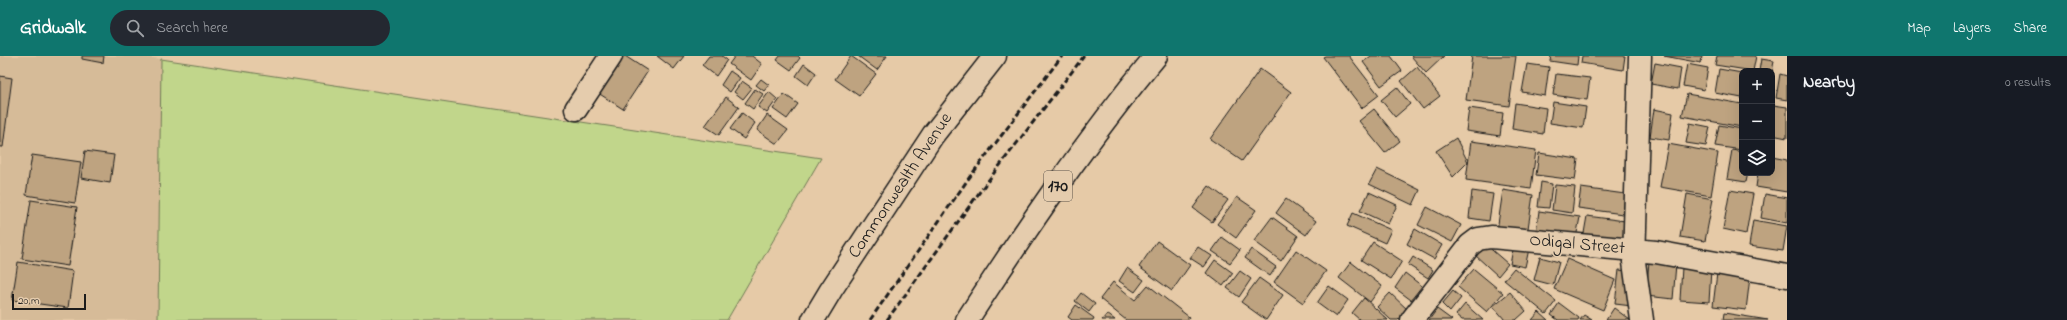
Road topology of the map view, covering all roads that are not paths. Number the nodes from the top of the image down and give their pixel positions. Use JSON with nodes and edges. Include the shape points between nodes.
{"nodes":[{"id":1,"x":611,"y":56,"type":"edge"},
{"id":2,"x":995,"y":56,"type":"edge"},
{"id":3,"x":1156,"y":56,"type":"edge"},
{"id":4,"x":1640,"y":56,"type":"edge"},
{"id":5,"x":576,"y":109,"type":"dead end"},
{"id":6,"x":1634,"y":250,"type":"junction"},
{"id":7,"x":1787,"y":276,"type":"edge"},
{"id":8,"x":813,"y":320,"type":"edge"},
{"id":9,"x":967,"y":320,"type":"edge"},
{"id":10,"x":1412,"y":320,"type":"edge"},
{"id":11,"x":1642,"y":320,"type":"edge"}],
"edges":[{"from":1,"to":5,"type":"street"},
{"from":2,"to":8,"type":"street","name":"Commonwealth Avenue","via":[[933,135]]},
{"from":3,"to":9,"type":"street","number":"170","via":[[1130,87],[1027,227]]},
{"from":4,"to":6,"type":"street","name":"Odigal Street"},
{"from":6,"to":7,"type":"street"},
{"from":6,"to":10,"type":"street","name":"Odigal Street","via":[[1491,237],[1478,239],[1470,245]]},
{"from":6,"to":11,"type":"street"}]}
